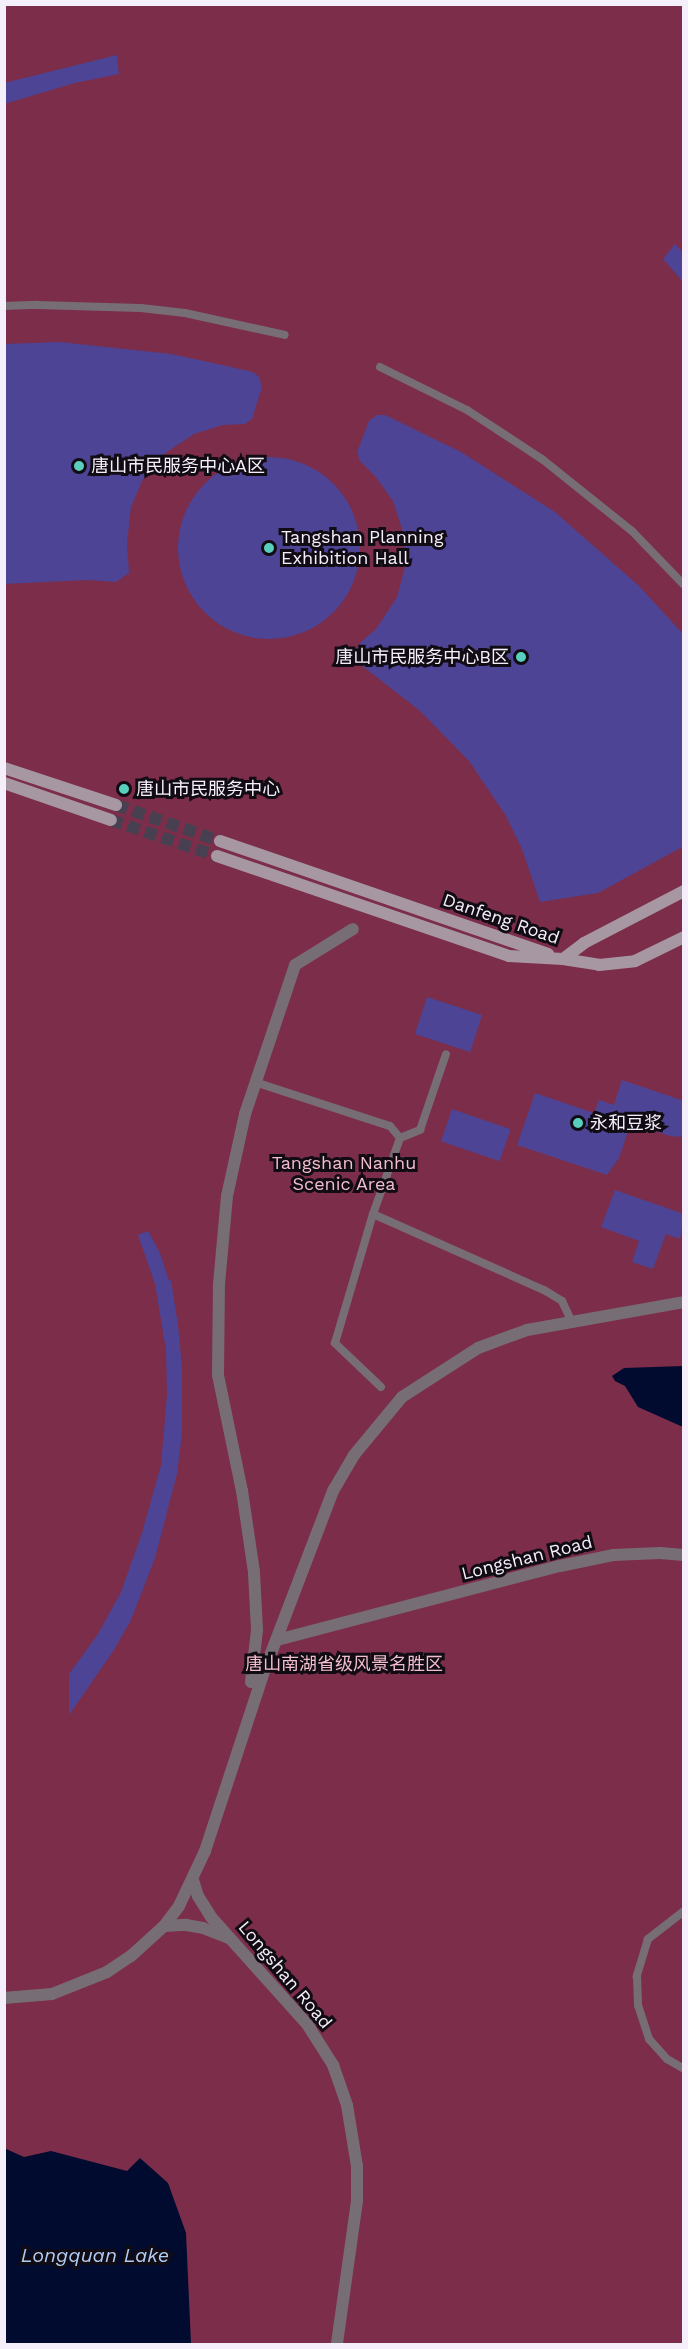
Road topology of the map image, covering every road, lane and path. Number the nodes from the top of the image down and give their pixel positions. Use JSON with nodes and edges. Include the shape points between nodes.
{"nodes":[{"id":1,"x":4,"y":306,"type":"edge"},
{"id":2,"x":285,"y":334,"type":"dead end"},
{"id":3,"x":380,"y":367,"type":"dead end"},
{"id":4,"x":684,"y":585,"type":"edge"},
{"id":5,"x":4,"y":768,"type":"edge"},
{"id":6,"x":4,"y":783,"type":"edge"},
{"id":7,"x":116,"y":805,"type":"tunnel mouth"},
{"id":8,"x":111,"y":820,"type":"tunnel mouth"},
{"id":9,"x":220,"y":841,"type":"tunnel mouth"},
{"id":10,"x":217,"y":856,"type":"tunnel mouth"},
{"id":11,"x":684,"y":891,"type":"edge"},
{"id":12,"x":353,"y":929,"type":"dead end"},
{"id":13,"x":684,"y":937,"type":"edge"},
{"id":14,"x":563,"y":959,"type":"junction"},
{"id":15,"x":446,"y":1054,"type":"dead end"},
{"id":16,"x":255,"y":1082,"type":"junction"},
{"id":17,"x":400,"y":1138,"type":"junction"},
{"id":18,"x":373,"y":1214,"type":"junction"},
{"id":19,"x":684,"y":1302,"type":"edge"},
{"id":20,"x":571,"y":1320,"type":"junction"},
{"id":21,"x":381,"y":1387,"type":"dead end"},
{"id":22,"x":684,"y":1555,"type":"edge"},
{"id":23,"x":277,"y":1640,"type":"junction"},
{"id":24,"x":251,"y":1682,"type":"dead end"},
{"id":25,"x":193,"y":1880,"type":"junction"},
{"id":26,"x":684,"y":1911,"type":"edge"},
{"id":27,"x":164,"y":1926,"type":"junction"},
{"id":28,"x":233,"y":1940,"type":"junction"},
{"id":29,"x":4,"y":1998,"type":"edge"},
{"id":30,"x":684,"y":2069,"type":"edge"},
{"id":31,"x":337,"y":2344,"type":"edge"}],
"edges":[{"from":1,"to":2,"type":"lane","via":[[141,308]]},
{"from":3,"to":4,"type":"lane","via":[[467,410],[542,459],[632,531]]},
{"from":5,"to":7,"type":"main road"},
{"from":6,"to":8,"type":"main road"},
{"from":9,"to":14,"type":"main road","name":"Danfeng Road"},
{"from":10,"to":14,"type":"main road","name":"Danfeng Road","via":[[509,956]]},
{"from":11,"to":14,"type":"main road","via":[[584,943]]},
{"from":12,"to":16,"type":"street","via":[[296,965]]},
{"from":13,"to":14,"type":"main road","via":[[635,961],[599,965]]},
{"from":15,"to":17,"type":"lane","via":[[420,1130]]},
{"from":16,"to":17,"type":"lane","via":[[390,1126]]},
{"from":16,"to":24,"type":"street","via":[[227,1196],[217,1329],[218,1375],[254,1572],[257,1630]]},
{"from":17,"to":18,"type":"lane"},
{"from":18,"to":20,"type":"lane","via":[[544,1290],[562,1301]]},
{"from":18,"to":21,"type":"lane","via":[[335,1343]]},
{"from":19,"to":20,"type":"street"},
{"from":20,"to":23,"type":"street","via":[[527,1330],[478,1348],[402,1396],[388,1411],[354,1455],[333,1491]]},
{"from":22,"to":23,"type":"street","name":"Longshan Road","via":[[613,1555]]},
{"from":23,"to":25,"type":"street"},
{"from":25,"to":27,"type":"street"},
{"from":25,"to":28,"type":"street","name":"Longshan Road","via":[[212,1917]]},
{"from":26,"to":30,"type":"lane","via":[[648,1939],[637,1976],[638,2005],[649,2039],[667,2059]]},
{"from":27,"to":28,"type":"street","via":[[203,1928]]},
{"from":27,"to":29,"type":"street","via":[[131,1956],[82,1984],[52,1994]]},
{"from":28,"to":31,"type":"street","name":"Longshan Road","via":[[307,2024],[333,2066],[346,2105],[357,2166],[357,2201]]}]}
